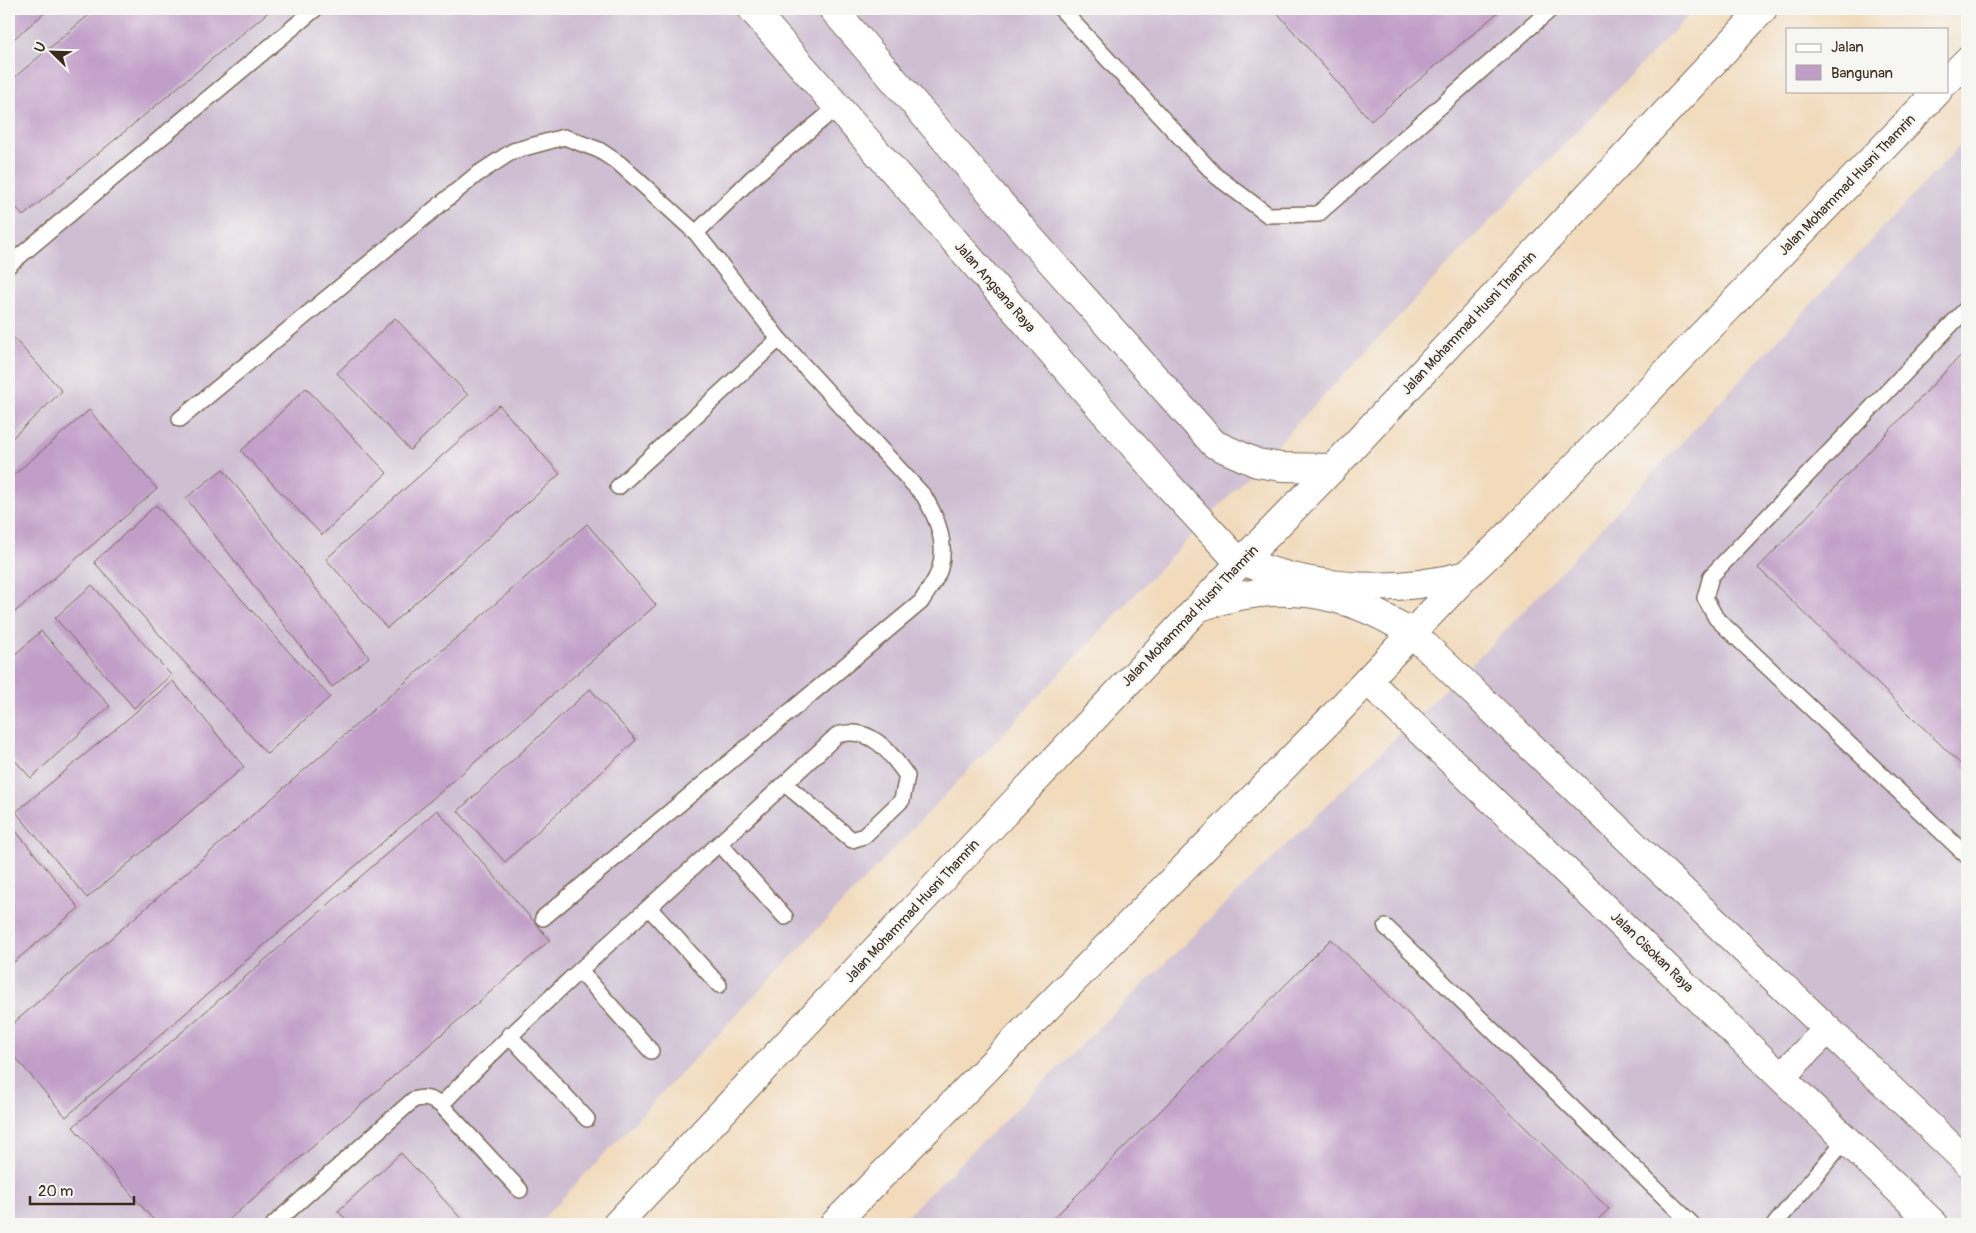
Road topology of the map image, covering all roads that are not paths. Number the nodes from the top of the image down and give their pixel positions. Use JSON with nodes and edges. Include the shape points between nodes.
{"nodes":[{"id":1,"x":315,"y":9,"type":"edge"},
{"id":2,"x":752,"y":9,"type":"edge"},
{"id":3,"x":833,"y":9,"type":"edge"},
{"id":4,"x":1061,"y":9,"type":"edge"},
{"id":5,"x":1551,"y":9,"type":"edge"},
{"id":6,"x":1764,"y":9,"type":"edge"},
{"id":7,"x":1967,"y":61,"type":"edge"},
{"id":8,"x":1948,"y":80,"type":"edge"},
{"id":9,"x":1937,"y":92,"type":"edge"},
{"id":10,"x":837,"y":107,"type":"junction"},
{"id":11,"x":696,"y":232,"type":"junction"},
{"id":12,"x":9,"y":265,"type":"edge"},
{"id":13,"x":1967,"y":308,"type":"edge"},
{"id":14,"x":779,"y":340,"type":"junction"},
{"id":15,"x":180,"y":419,"type":"dead end"},
{"id":16,"x":1333,"y":468,"type":"junction"},
{"id":17,"x":618,"y":486,"type":"dead end"},
{"id":18,"x":1242,"y":561,"type":"junction"},
{"id":19,"x":1467,"y":575,"type":"junction"},
{"id":20,"x":1198,"y":607,"type":"junction"},
{"id":21,"x":1413,"y":634,"type":"junction"},
{"id":22,"x":1368,"y":681,"type":"junction"},
{"id":23,"x":785,"y":784,"type":"junction"},
{"id":24,"x":720,"y":845,"type":"junction"},
{"id":25,"x":1967,"y":856,"type":"edge"},
{"id":26,"x":650,"y":909,"type":"junction"},
{"id":27,"x":785,"y":917,"type":"dead end"},
{"id":28,"x":543,"y":918,"type":"dead end"},
{"id":29,"x":1386,"y":927,"type":"dead end"},
{"id":30,"x":580,"y":971,"type":"junction"},
{"id":31,"x":719,"y":986,"type":"dead end"},
{"id":32,"x":1828,"y":1030,"type":"junction"},
{"id":33,"x":509,"y":1035,"type":"junction"},
{"id":34,"x":651,"y":1051,"type":"dead end"},
{"id":35,"x":1781,"y":1077,"type":"junction"},
{"id":36,"x":441,"y":1105,"type":"junction"},
{"id":37,"x":587,"y":1119,"type":"dead end"},
{"id":38,"x":1846,"y":1139,"type":"junction"},
{"id":39,"x":1967,"y":1162,"type":"edge"},
{"id":40,"x":520,"y":1190,"type":"dead end"},
{"id":41,"x":274,"y":1224,"type":"edge"},
{"id":42,"x":617,"y":1224,"type":"edge"},
{"id":43,"x":834,"y":1224,"type":"edge"},
{"id":44,"x":1692,"y":1224,"type":"edge"},
{"id":45,"x":1775,"y":1224,"type":"edge"},
{"id":46,"x":1934,"y":1224,"type":"edge"}],
"edges":[{"from":1,"to":12,"type":"lane"},
{"from":2,"to":10,"type":"street","name":"Jalan Angsana Raya"},
{"from":3,"to":16,"type":"street","via":[[1031,239],[1214,444],[1257,462],[1281,467]]},
{"from":4,"to":5,"type":"lane","via":[[1216,176],[1268,215],[1318,214]]},
{"from":6,"to":16,"type":"street","name":"Jalan Mohammad Husni Thamrin"},
{"from":7,"to":8,"type":"street"},
{"from":9,"to":19,"type":"street","name":"Jalan Mohammad Husni Thamrin"},
{"from":10,"to":11,"type":"lane"},
{"from":10,"to":18,"type":"street","name":"Jalan Angsana Raya","via":[[1168,485],[1239,562]]},
{"from":11,"to":14,"type":"lane"},
{"from":11,"to":15,"type":"lane","via":[[620,164],[599,150],[564,137],[513,151],[476,175]]},
{"from":13,"to":25,"type":"lane","via":[[1711,576],[1705,598],[1716,618]]},
{"from":14,"to":17,"type":"lane"},
{"from":14,"to":28,"type":"lane","via":[[924,496],[936,516],[944,548],[940,570],[921,602]]},
{"from":16,"to":18,"type":"street","name":"Jalan Mohammad Husni Thamrin"},
{"from":18,"to":19,"type":"street","via":[[1296,579],[1354,587],[1410,586]]},
{"from":18,"to":20,"type":"street","name":"Jalan Mohammad Husni Thamrin"},
{"from":19,"to":21,"type":"street","name":"Jalan Mohammad Husni Thamrin"},
{"from":20,"to":21,"type":"street","via":[[1264,592],[1309,593],[1346,600],[1374,611]]},
{"from":20,"to":42,"type":"street","name":"Jalan Mohammad Husni Thamrin"},
{"from":21,"to":22,"type":"street","name":"Jalan Mohammad Husni Thamrin"},
{"from":21,"to":32,"type":"street"},
{"from":22,"to":35,"type":"street","name":"Jalan Cisokan Raya"},
{"from":22,"to":43,"type":"street","name":"Jalan Mohammad Husni Thamrin"},
{"from":23,"to":23,"type":"lane","via":[[837,735],[851,731],[869,736],[891,754],[907,776],[902,800],[864,836],[852,840]]},
{"from":23,"to":24,"type":"lane"},
{"from":24,"to":26,"type":"lane"},
{"from":24,"to":27,"type":"lane"},
{"from":26,"to":30,"type":"lane"},
{"from":26,"to":31,"type":"lane"},
{"from":29,"to":44,"type":"lane"},
{"from":30,"to":33,"type":"lane"},
{"from":30,"to":34,"type":"lane"},
{"from":32,"to":35,"type":"street"},
{"from":32,"to":39,"type":"street"},
{"from":33,"to":36,"type":"lane"},
{"from":33,"to":37,"type":"lane"},
{"from":35,"to":38,"type":"street","name":"Jalan Cisokan Raya"},
{"from":36,"to":40,"type":"lane"},
{"from":36,"to":41,"type":"lane","via":[[428,1098],[413,1100]]},
{"from":38,"to":45,"type":"lane"},
{"from":38,"to":46,"type":"street","name":"Jalan Cisokan Raya"}]}
